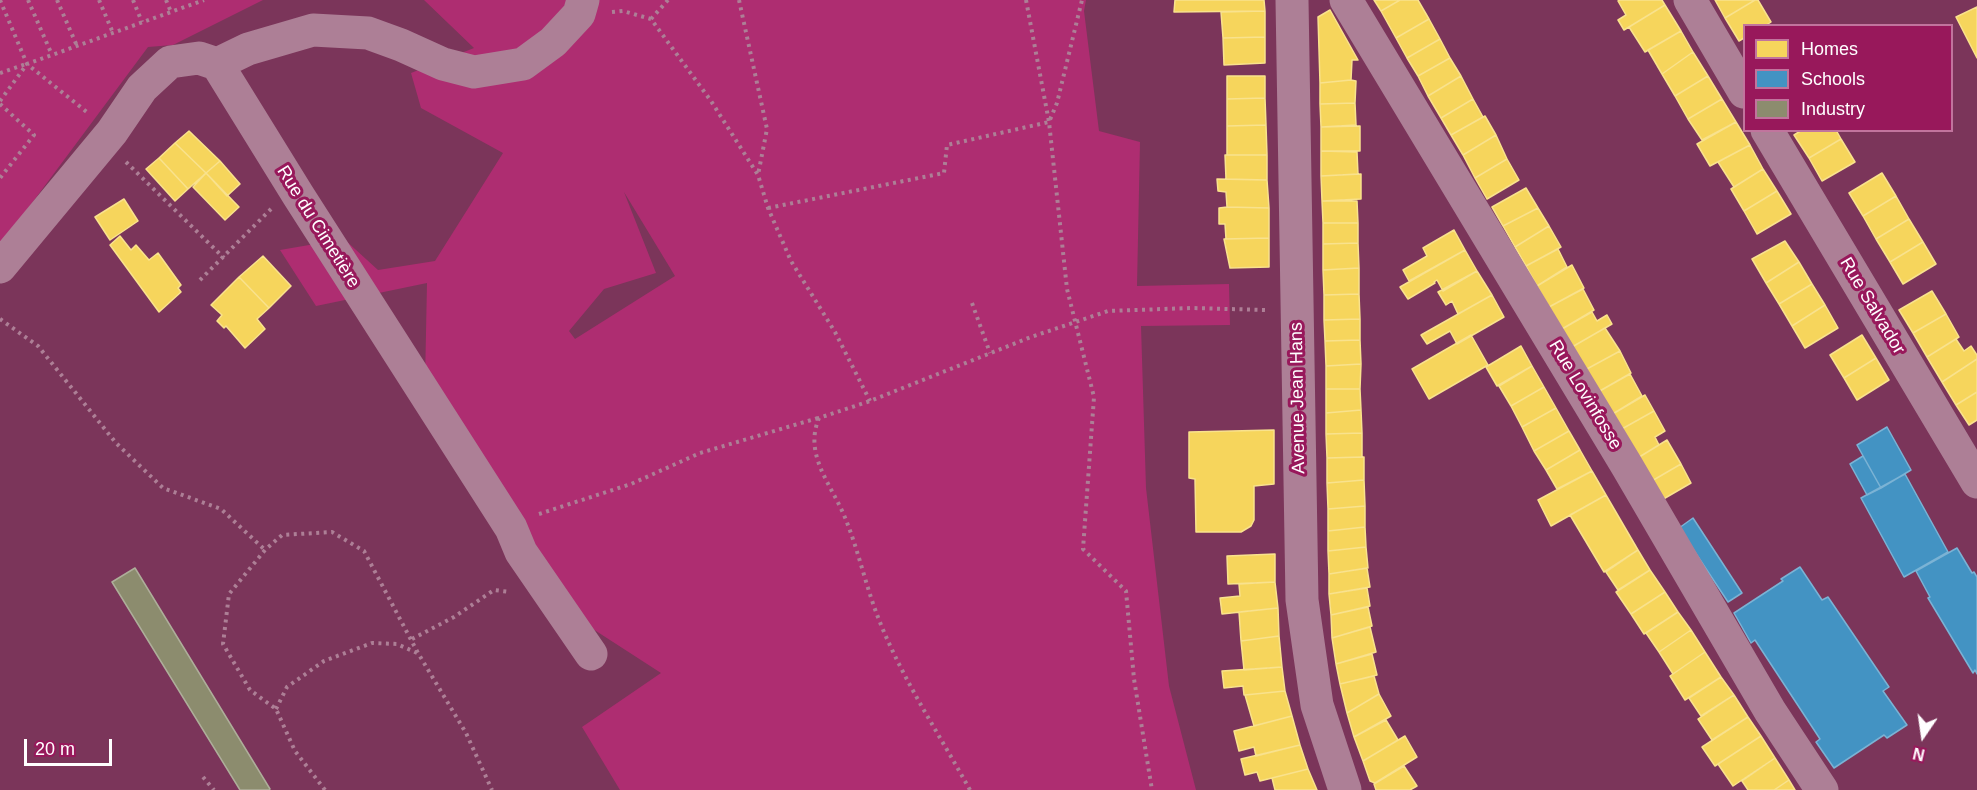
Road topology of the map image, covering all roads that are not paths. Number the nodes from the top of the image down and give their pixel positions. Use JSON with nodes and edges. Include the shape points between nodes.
{"nodes":[{"id":1,"x":1292,"y":0,"type":"edge"},
{"id":2,"x":1346,"y":0,"type":"edge"},
{"id":3,"x":1690,"y":0,"type":"edge"},
{"id":4,"x":581,"y":7,"type":"edge"},
{"id":5,"x":217,"y":64,"type":"junction"},
{"id":6,"x":1743,"y":90,"type":"edge"},
{"id":7,"x":1768,"y":132,"type":"edge"},
{"id":8,"x":0,"y":267,"type":"edge"},
{"id":9,"x":1977,"y":482,"type":"edge"},
{"id":10,"x":591,"y":654,"type":"dead end"},
{"id":11,"x":1345,"y":790,"type":"edge"},
{"id":12,"x":1822,"y":790,"type":"edge"}],
"edges":[{"from":1,"to":11,"type":"street","name":"Avenue Jean Hans","via":[[1302,600],[1317,705]]},
{"from":2,"to":12,"type":"street","name":"Rue Lovinfosse","via":[[1628,466],[1770,711]]},
{"from":3,"to":6,"type":"street"},
{"from":4,"to":5,"type":"street","via":[[553,42],[524,64],[474,72],[443,64],[368,33],[313,30]]},
{"from":5,"to":8,"type":"street","via":[[199,58],[170,62],[142,88],[107,138]]},
{"from":5,"to":10,"type":"street","name":"Rue du Cimetière","via":[[511,528],[521,552]]},
{"from":7,"to":9,"type":"street","name":"Rue Salvador"}]}
